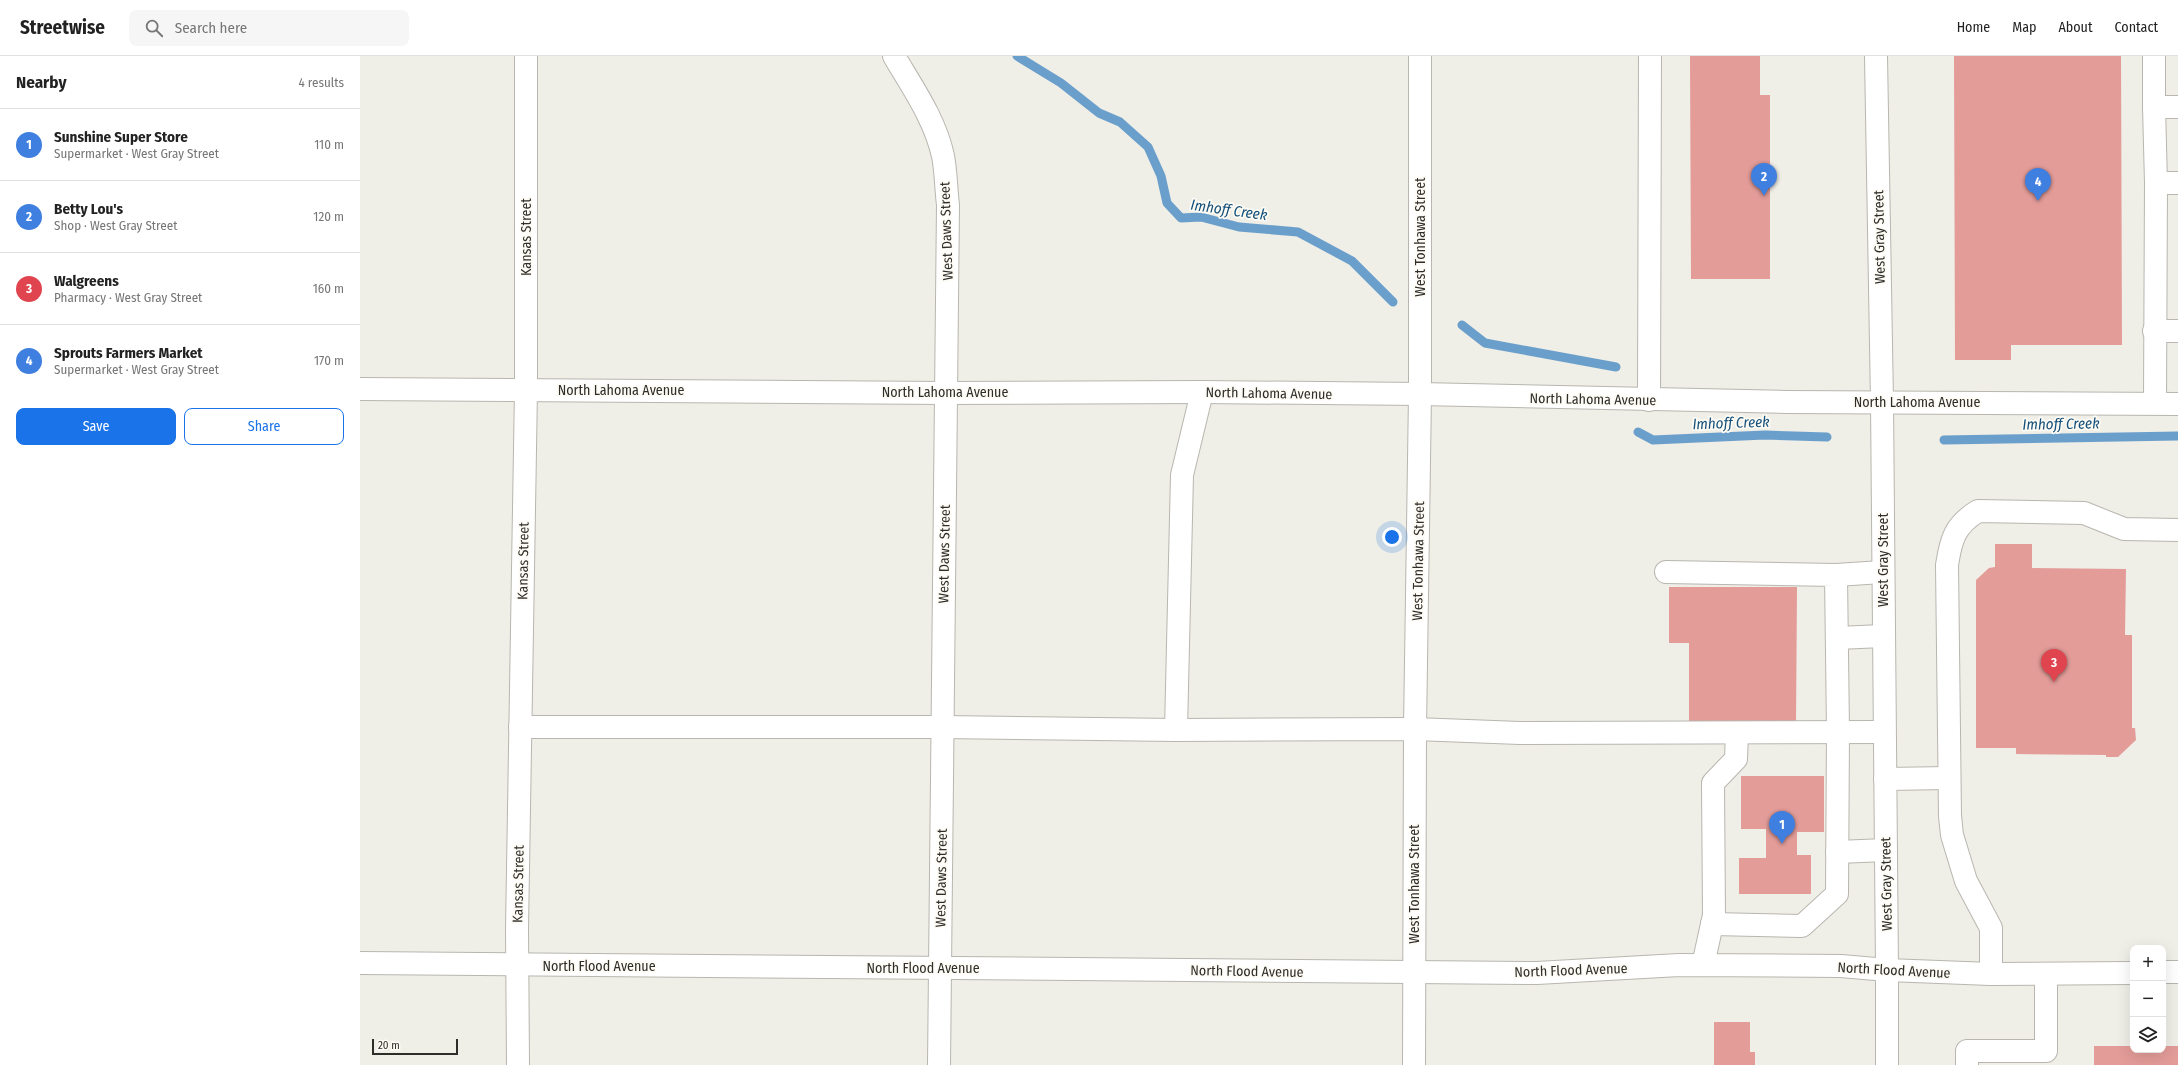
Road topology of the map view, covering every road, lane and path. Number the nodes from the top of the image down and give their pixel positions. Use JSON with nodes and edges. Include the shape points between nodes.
{"nodes":[{"id":1,"x":526,"y":56,"type":"edge"},
{"id":2,"x":894,"y":56,"type":"edge"},
{"id":3,"x":1420,"y":56,"type":"edge"},
{"id":4,"x":1650,"y":56,"type":"edge"},
{"id":5,"x":1876,"y":56,"type":"edge"},
{"id":6,"x":2154,"y":56,"type":"edge"},
{"id":7,"x":2154,"y":107,"type":"junction"},
{"id":8,"x":2178,"y":107,"type":"edge"},
{"id":9,"x":2156,"y":183,"type":"junction"},
{"id":10,"x":2178,"y":183,"type":"edge"},
{"id":11,"x":2154,"y":331,"type":"junction"},
{"id":12,"x":2178,"y":331,"type":"edge"},
{"id":13,"x":360,"y":389,"type":"edge"},
{"id":14,"x":526,"y":389,"type":"junction"},
{"id":15,"x":1202,"y":392,"type":"junction"},
{"id":16,"x":946,"y":393,"type":"junction"},
{"id":17,"x":1420,"y":394,"type":"junction"},
{"id":18,"x":1649,"y":400,"type":"junction"},
{"id":19,"x":1882,"y":402,"type":"junction"},
{"id":20,"x":2155,"y":403,"type":"junction"},
{"id":21,"x":2178,"y":404,"type":"edge"},
{"id":22,"x":2178,"y":530,"type":"edge"},
{"id":23,"x":1666,"y":572,"type":"dead end"},
{"id":24,"x":1882,"y":572,"type":"junction"},
{"id":25,"x":1836,"y":575,"type":"junction"},
{"id":26,"x":1883,"y":636,"type":"junction"},
{"id":27,"x":1837,"y":638,"type":"junction"},
{"id":28,"x":942,"y":727,"type":"junction"},
{"id":29,"x":520,"y":728,"type":"junction"},
{"id":30,"x":1415,"y":729,"type":"junction"},
{"id":31,"x":1176,"y":730,"type":"junction"},
{"id":32,"x":1838,"y":732,"type":"junction"},
{"id":33,"x":1884,"y":732,"type":"junction"},
{"id":34,"x":1737,"y":733,"type":"junction"},
{"id":35,"x":1949,"y":778,"type":"junction"},
{"id":36,"x":1885,"y":779,"type":"junction"},
{"id":37,"x":1886,"y":850,"type":"junction"},
{"id":38,"x":1837,"y":852,"type":"junction"},
{"id":39,"x":1712,"y":924,"type":"junction"},
{"id":40,"x":360,"y":963,"type":"edge"},
{"id":41,"x":1702,"y":965,"type":"junction"},
{"id":42,"x":518,"y":966,"type":"junction"},
{"id":43,"x":940,"y":968,"type":"junction"},
{"id":44,"x":1887,"y":970,"type":"junction"},
{"id":45,"x":1413,"y":972,"type":"junction"},
{"id":46,"x":2166,"y":972,"type":"edge"},
{"id":47,"x":2178,"y":972,"type":"edge"},
{"id":48,"x":2130,"y":973,"type":"edge"},
{"id":49,"x":1991,"y":974,"type":"junction"},
{"id":50,"x":2046,"y":974,"type":"junction"},
{"id":51,"x":2046,"y":1058,"type":"edge"},
{"id":52,"x":518,"y":1065,"type":"edge"},
{"id":53,"x":938,"y":1065,"type":"edge"},
{"id":54,"x":1414,"y":1065,"type":"edge"},
{"id":55,"x":1887,"y":1065,"type":"edge"},
{"id":56,"x":1967,"y":1065,"type":"edge"}],
"edges":[{"from":1,"to":14,"type":"street","name":"Kansas Street"},
{"from":2,"to":16,"type":"street","name":"West Daws Street","via":[[924,108],[943,156],[948,205]]},
{"from":3,"to":17,"type":"street","name":"West Tonhawa Street"},
{"from":4,"to":18,"type":"street"},
{"from":5,"to":19,"type":"street","name":"West Gray Street"},
{"from":6,"to":7,"type":"street"},
{"from":7,"to":8,"type":"street"},
{"from":7,"to":9,"type":"street"},
{"from":9,"to":10,"type":"street"},
{"from":9,"to":11,"type":"street"},
{"from":11,"to":12,"type":"street"},
{"from":11,"to":20,"type":"street"},
{"from":13,"to":14,"type":"street","name":"North Lahoma Avenue"},
{"from":14,"to":16,"type":"street","name":"North Lahoma Avenue"},
{"from":14,"to":29,"type":"street","name":"Kansas Street"},
{"from":15,"to":16,"type":"street","name":"North Lahoma Avenue"},
{"from":15,"to":17,"type":"street","name":"North Lahoma Avenue"},
{"from":15,"to":31,"type":"street","via":[[1182,475]]},
{"from":16,"to":28,"type":"street","name":"West Daws Street"},
{"from":17,"to":18,"type":"street","name":"North Lahoma Avenue"},
{"from":17,"to":30,"type":"street","name":"West Tonhawa Street"},
{"from":18,"to":19,"type":"street","name":"North Lahoma Avenue"},
{"from":19,"to":20,"type":"street","name":"North Lahoma Avenue"},
{"from":19,"to":24,"type":"street","name":"West Gray Street"},
{"from":20,"to":21,"type":"street","name":"North Lahoma Avenue"},
{"from":22,"to":35,"type":"street","via":[[2124,530],[2084,512],[1978,511],[1966,518],[1956,530],[1947,565]]},
{"from":23,"to":25,"type":"street"},
{"from":24,"to":25,"type":"street"},
{"from":24,"to":26,"type":"street","name":"West Gray Street"},
{"from":25,"to":27,"type":"street"},
{"from":26,"to":27,"type":"street"},
{"from":26,"to":33,"type":"street","name":"West Gray Street"},
{"from":27,"to":32,"type":"street"},
{"from":28,"to":29,"type":"street"},
{"from":28,"to":31,"type":"street"},
{"from":28,"to":43,"type":"street","name":"West Daws Street"},
{"from":29,"to":42,"type":"street","name":"Kansas Street"},
{"from":30,"to":31,"type":"street"},
{"from":30,"to":34,"type":"street","via":[[1520,733]]},
{"from":30,"to":45,"type":"street","name":"West Tonhawa Street"},
{"from":32,"to":33,"type":"street"},
{"from":32,"to":34,"type":"street"},
{"from":32,"to":38,"type":"street"},
{"from":33,"to":36,"type":"street","name":"West Gray Street"},
{"from":34,"to":39,"type":"street","via":[[1736,759],[1713,783]]},
{"from":35,"to":36,"type":"street"},
{"from":35,"to":49,"type":"street","via":[[1952,835],[1966,881],[1991,928]]},
{"from":36,"to":37,"type":"street","name":"West Gray Street"},
{"from":37,"to":38,"type":"street"},
{"from":37,"to":44,"type":"street","name":"West Gray Street"},
{"from":38,"to":39,"type":"street","via":[[1837,894],[1802,926]]},
{"from":39,"to":41,"type":"street"},
{"from":40,"to":42,"type":"street","name":"North Flood Avenue"},
{"from":41,"to":44,"type":"street","name":"North Flood Avenue","via":[[1841,966]]},
{"from":41,"to":45,"type":"street","name":"North Flood Avenue","via":[[1537,973]]},
{"from":42,"to":43,"type":"street","name":"North Flood Avenue"},
{"from":42,"to":52,"type":"street","name":"Kansas Street"},
{"from":43,"to":45,"type":"street","name":"North Flood Avenue"},
{"from":43,"to":53,"type":"street","name":"West Daws Street"},
{"from":44,"to":49,"type":"street","name":"North Flood Avenue"},
{"from":44,"to":55,"type":"street","name":"West Gray Street"},
{"from":45,"to":54,"type":"street","name":"West Tonhawa Street"},
{"from":46,"to":47,"type":"street"},
{"from":48,"to":50,"type":"street","name":"North Flood Avenue"},
{"from":49,"to":50,"type":"street","name":"North Flood Avenue"},
{"from":50,"to":51,"type":"street"},
{"from":51,"to":56,"type":"street","via":[[1967,1051]]}]}
